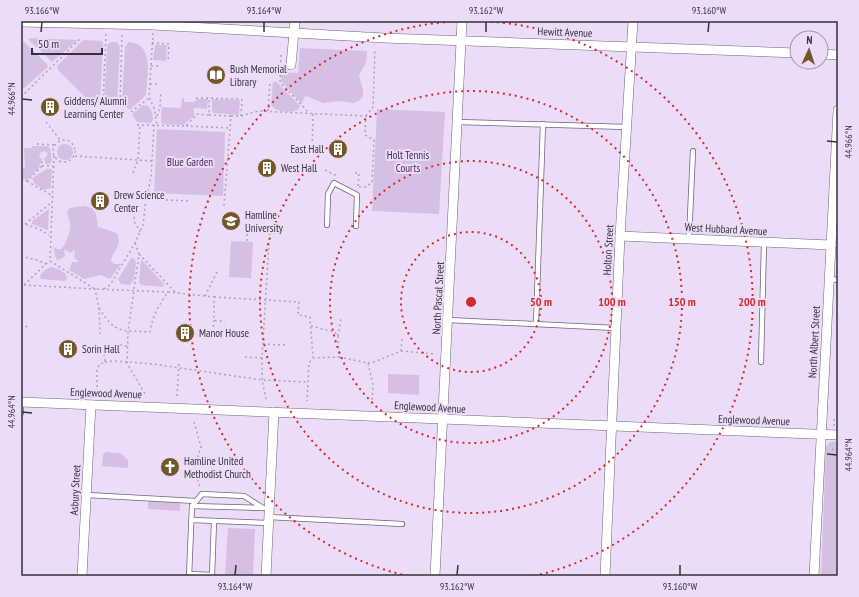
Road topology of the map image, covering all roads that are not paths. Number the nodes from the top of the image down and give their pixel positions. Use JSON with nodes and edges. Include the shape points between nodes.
{"nodes":[{"id":1,"x":295,"y":21,"type":"edge"},
{"id":2,"x":462,"y":21,"type":"edge"},
{"id":3,"x":633,"y":21,"type":"edge"},
{"id":4,"x":21,"y":22,"type":"edge"},
{"id":5,"x":294,"y":33,"type":"junction"},
{"id":6,"x":461,"y":41,"type":"junction"},
{"id":7,"x":632,"y":47,"type":"junction"},
{"id":8,"x":789,"y":53,"type":"edge"},
{"id":9,"x":292,"y":65,"type":"dead end"},
{"id":10,"x":838,"y":110,"type":"edge"},
{"id":11,"x":458,"y":122,"type":"junction"},
{"id":12,"x":543,"y":124,"type":"junction"},
{"id":13,"x":626,"y":127,"type":"junction"},
{"id":14,"x":694,"y":152,"type":"dead end"},
{"id":15,"x":836,"y":196,"type":"edge"},
{"id":16,"x":327,"y":225,"type":"dead end"},
{"id":17,"x":356,"y":226,"type":"dead end"},
{"id":18,"x":620,"y":236,"type":"junction"},
{"id":19,"x":689,"y":239,"type":"junction"},
{"id":20,"x":764,"y":243,"type":"junction"},
{"id":21,"x":831,"y":245,"type":"junction"},
{"id":22,"x":834,"y":279,"type":"edge"},
{"id":23,"x":448,"y":320,"type":"junction"},
{"id":24,"x":536,"y":324,"type":"junction"},
{"id":25,"x":616,"y":328,"type":"junction"},
{"id":26,"x":760,"y":362,"type":"dead end"},
{"id":27,"x":21,"y":402,"type":"edge"},
{"id":28,"x":91,"y":405,"type":"junction"},
{"id":29,"x":274,"y":412,"type":"junction"},
{"id":30,"x":21,"y":413,"type":"edge"},
{"id":31,"x":444,"y":420,"type":"junction"},
{"id":32,"x":612,"y":427,"type":"junction"},
{"id":33,"x":836,"y":432,"type":"edge"},
{"id":34,"x":821,"y":435,"type":"junction"},
{"id":35,"x":87,"y":495,"type":"junction"},
{"id":36,"x":196,"y":501,"type":"junction"},
{"id":37,"x":192,"y":506,"type":"junction"},
{"id":38,"x":268,"y":514,"type":"junction"},
{"id":39,"x":192,"y":520,"type":"junction"},
{"id":40,"x":214,"y":521,"type":"junction"},
{"id":41,"x":402,"y":524,"type":"dead end"},
{"id":42,"x":189,"y":575,"type":"edge"},
{"id":43,"x":82,"y":576,"type":"edge"},
{"id":44,"x":212,"y":576,"type":"edge"},
{"id":45,"x":266,"y":576,"type":"edge"},
{"id":46,"x":435,"y":576,"type":"edge"},
{"id":47,"x":605,"y":576,"type":"edge"},
{"id":48,"x":814,"y":576,"type":"edge"}],
"edges":[{"from":1,"to":5,"type":"street"},
{"from":2,"to":6,"type":"street","name":"North Pascal Street"},
{"from":3,"to":7,"type":"street","name":"Holton Street"},
{"from":4,"to":5,"type":"street","name":"Hewitt Avenue","via":[[153,25]]},
{"from":5,"to":6,"type":"street","name":"Hewitt Avenue"},
{"from":5,"to":9,"type":"street"},
{"from":6,"to":7,"type":"street","name":"Hewitt Avenue"},
{"from":6,"to":11,"type":"street","name":"North Pascal Street"},
{"from":7,"to":8,"type":"street","name":"Hewitt Avenue"},
{"from":7,"to":13,"type":"street","name":"Holton Street"},
{"from":10,"to":15,"type":"street","name":"North Albert Street"},
{"from":11,"to":12,"type":"lane"},
{"from":11,"to":23,"type":"street","name":"North Pascal Street"},
{"from":12,"to":13,"type":"lane"},
{"from":12,"to":24,"type":"lane"},
{"from":13,"to":18,"type":"street","name":"Holton Street"},
{"from":14,"to":19,"type":"lane"},
{"from":15,"to":21,"type":"street","name":"North Albert Street"},
{"from":16,"to":17,"type":"lane","via":[[328,194],[334,183],[357,195]]},
{"from":18,"to":19,"type":"street","name":"West Hubbard Avenue"},
{"from":18,"to":25,"type":"street","name":"Holton Street"},
{"from":19,"to":20,"type":"street","name":"West Hubbard Avenue"},
{"from":20,"to":21,"type":"street","name":"West Hubbard Avenue"},
{"from":20,"to":26,"type":"lane"},
{"from":21,"to":22,"type":"street","name":"North Albert Street"},
{"from":22,"to":34,"type":"street","name":"North Albert Street"},
{"from":23,"to":24,"type":"lane"},
{"from":23,"to":31,"type":"street","name":"North Pascal Street"},
{"from":24,"to":25,"type":"lane"},
{"from":25,"to":32,"type":"street","name":"Holton Street"},
{"from":27,"to":28,"type":"street","name":"Englewood Avenue"},
{"from":27,"to":30,"type":"lane"},
{"from":28,"to":29,"type":"street","name":"Englewood Avenue"},
{"from":28,"to":35,"type":"street","name":"Asbury Street"},
{"from":29,"to":31,"type":"street","name":"Englewood Avenue"},
{"from":29,"to":38,"type":"street"},
{"from":31,"to":32,"type":"street","name":"Englewood Avenue"},
{"from":31,"to":46,"type":"street","name":"North Pascal Street"},
{"from":32,"to":34,"type":"street","name":"Englewood Avenue"},
{"from":32,"to":47,"type":"street","name":"Holton Street"},
{"from":33,"to":34,"type":"street","name":"Englewood Avenue"},
{"from":34,"to":48,"type":"street","name":"North Albert Street"},
{"from":35,"to":36,"type":"lane"},
{"from":35,"to":43,"type":"street","name":"Asbury Street"},
{"from":36,"to":37,"type":"lane"},
{"from":36,"to":38,"type":"lane","via":[[202,494],[244,496]]},
{"from":37,"to":38,"type":"lane"},
{"from":37,"to":39,"type":"lane"},
{"from":38,"to":40,"type":"lane"},
{"from":38,"to":41,"type":"lane"},
{"from":38,"to":45,"type":"street"},
{"from":39,"to":40,"type":"lane"},
{"from":39,"to":42,"type":"lane"},
{"from":40,"to":44,"type":"lane"},
{"from":42,"to":44,"type":"lane"}]}
